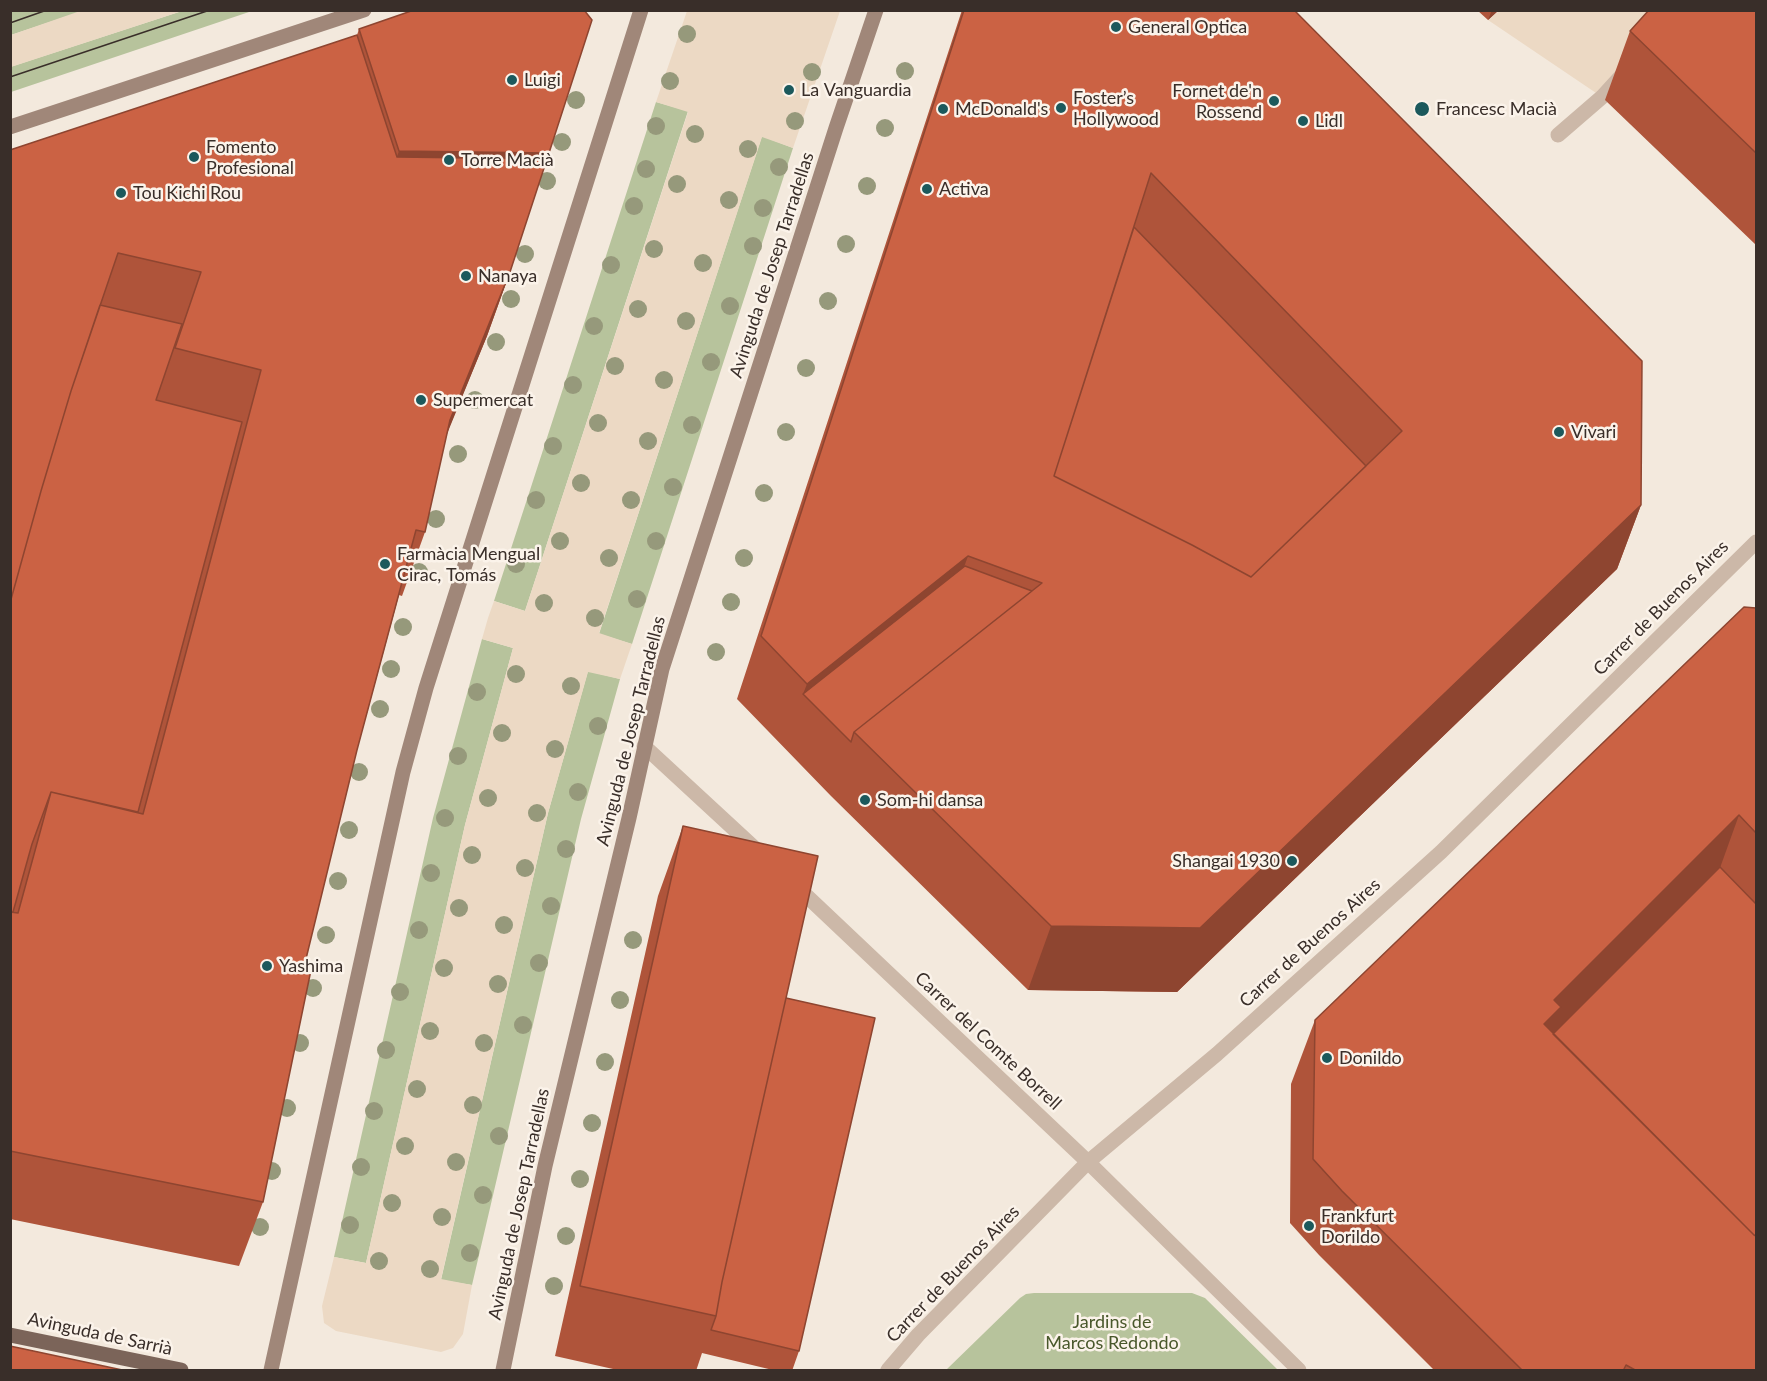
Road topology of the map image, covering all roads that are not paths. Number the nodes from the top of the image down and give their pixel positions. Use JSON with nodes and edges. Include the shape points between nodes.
{"nodes":[{"id":1,"x":364,"y":10,"type":"edge"},
{"id":2,"x":640,"y":10,"type":"edge"},
{"id":3,"x":876,"y":10,"type":"edge"},
{"id":4,"x":1634,"y":62,"type":"edge"},
{"id":5,"x":10,"y":127,"type":"edge"},
{"id":6,"x":1558,"y":135,"type":"dead end"},
{"id":7,"x":1756,"y":542,"type":"edge"},
{"id":8,"x":644,"y":746,"type":"junction"},
{"id":9,"x":1088,"y":1161,"type":"junction"},
{"id":10,"x":10,"y":1335,"type":"edge"},
{"id":11,"x":181,"y":1371,"type":"edge"},
{"id":12,"x":271,"y":1371,"type":"edge"},
{"id":13,"x":503,"y":1371,"type":"edge"},
{"id":14,"x":888,"y":1371,"type":"edge"},
{"id":15,"x":1299,"y":1371,"type":"edge"}],
"edges":[{"from":1,"to":5,"type":"main road"},
{"from":2,"to":12,"type":"main road","via":[[403,772]]},
{"from":3,"to":8,"type":"main road","name":"Avinguda de Josep Tarradellas","via":[[662,669]]},
{"from":4,"to":6,"type":"street","via":[[1602,97]]},
{"from":7,"to":9,"type":"street","name":"Carrer de Buenos Aires","via":[[1441,852],[1217,1054]]},
{"from":8,"to":9,"type":"street","name":"Carrer del Comte Borrell"},
{"from":8,"to":13,"type":"main road","name":"Avinguda de Josep Tarradellas","via":[[545,1166]]},
{"from":9,"to":14,"type":"street","name":"Carrer de Buenos Aires","via":[[918,1335]]},
{"from":9,"to":15,"type":"street","name":"Carrer del Comte Borrell"},
{"from":10,"to":11,"type":"main road","name":"Avinguda de Sarrià"}]}
